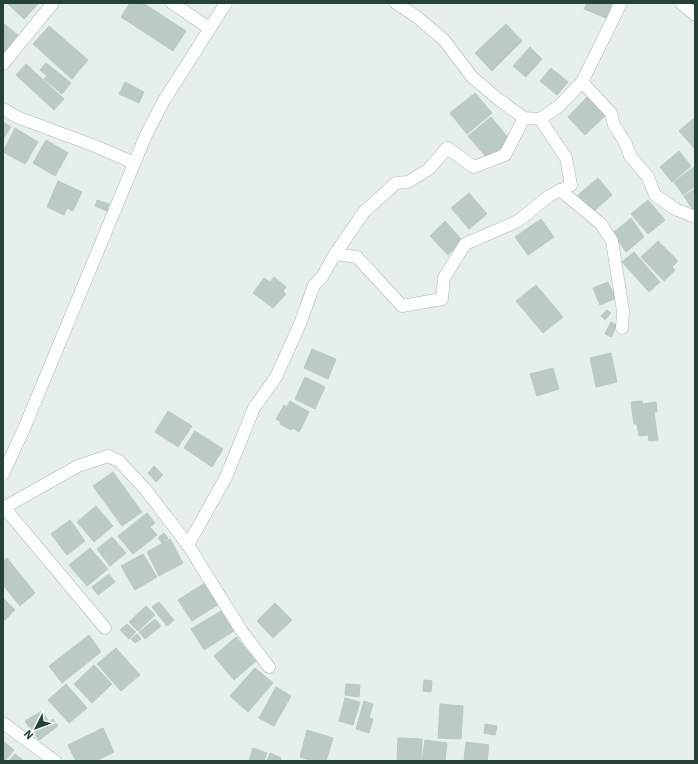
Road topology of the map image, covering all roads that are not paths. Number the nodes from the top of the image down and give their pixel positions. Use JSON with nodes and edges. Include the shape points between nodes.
{"nodes":[{"id":1,"x":53,"y":3,"type":"edge"},
{"id":2,"x":172,"y":3,"type":"edge"},
{"id":3,"x":226,"y":3,"type":"edge"},
{"id":4,"x":396,"y":3,"type":"edge"},
{"id":5,"x":621,"y":3,"type":"edge"},
{"id":6,"x":681,"y":3,"type":"edge"},
{"id":7,"x":695,"y":15,"type":"edge"},
{"id":8,"x":209,"y":28,"type":"junction"},
{"id":9,"x":3,"y":64,"type":"edge"},
{"id":10,"x":582,"y":82,"type":"junction"},
{"id":11,"x":3,"y":109,"type":"edge"},
{"id":12,"x":524,"y":118,"type":"junction"},
{"id":13,"x":540,"y":119,"type":"junction"},
{"id":14,"x":134,"y":163,"type":"junction"},
{"id":15,"x":560,"y":190,"type":"junction"},
{"id":16,"x":695,"y":217,"type":"edge"},
{"id":17,"x":335,"y":254,"type":"junction"},
{"id":18,"x":622,"y":328,"type":"dead end"},
{"id":19,"x":3,"y":474,"type":"edge"},
{"id":20,"x":4,"y":506,"type":"edge"},
{"id":21,"x":188,"y":545,"type":"junction"},
{"id":22,"x":105,"y":628,"type":"dead end"},
{"id":23,"x":269,"y":667,"type":"dead end"},
{"id":24,"x":3,"y":723,"type":"edge"},
{"id":25,"x":55,"y":761,"type":"edge"}],
"edges":[{"from":1,"to":9,"type":"street"},
{"from":2,"to":8,"type":"street"},
{"from":3,"to":8,"type":"street"},
{"from":4,"to":12,"type":"street","via":[[444,40],[472,77]]},
{"from":5,"to":10,"type":"street"},
{"from":6,"to":7,"type":"street"},
{"from":8,"to":14,"type":"street","via":[[163,102]]},
{"from":10,"to":13,"type":"street","via":[[559,106]]},
{"from":10,"to":16,"type":"street","via":[[611,113],[614,125],[630,156],[648,177],[656,195],[675,209]]},
{"from":11,"to":14,"type":"street","via":[[23,120]]},
{"from":12,"to":13,"type":"street"},
{"from":12,"to":17,"type":"street","via":[[505,155],[474,167],[447,148],[429,169],[408,182],[396,183],[364,212]]},
{"from":13,"to":15,"type":"street","via":[[566,158],[571,185]]},
{"from":14,"to":19,"type":"street"},
{"from":15,"to":17,"type":"street","via":[[518,221],[465,244],[444,278],[442,299],[402,306],[357,257]]},
{"from":15,"to":18,"type":"street","via":[[601,224],[612,241],[623,311]]},
{"from":17,"to":21,"type":"street","via":[[322,277],[314,285],[276,377],[254,408],[226,478]]},
{"from":20,"to":21,"type":"street","via":[[78,466],[108,456],[119,461],[146,490]]},
{"from":20,"to":22,"type":"street"},
{"from":21,"to":23,"type":"street","via":[[241,630]]},
{"from":24,"to":25,"type":"street"}]}
